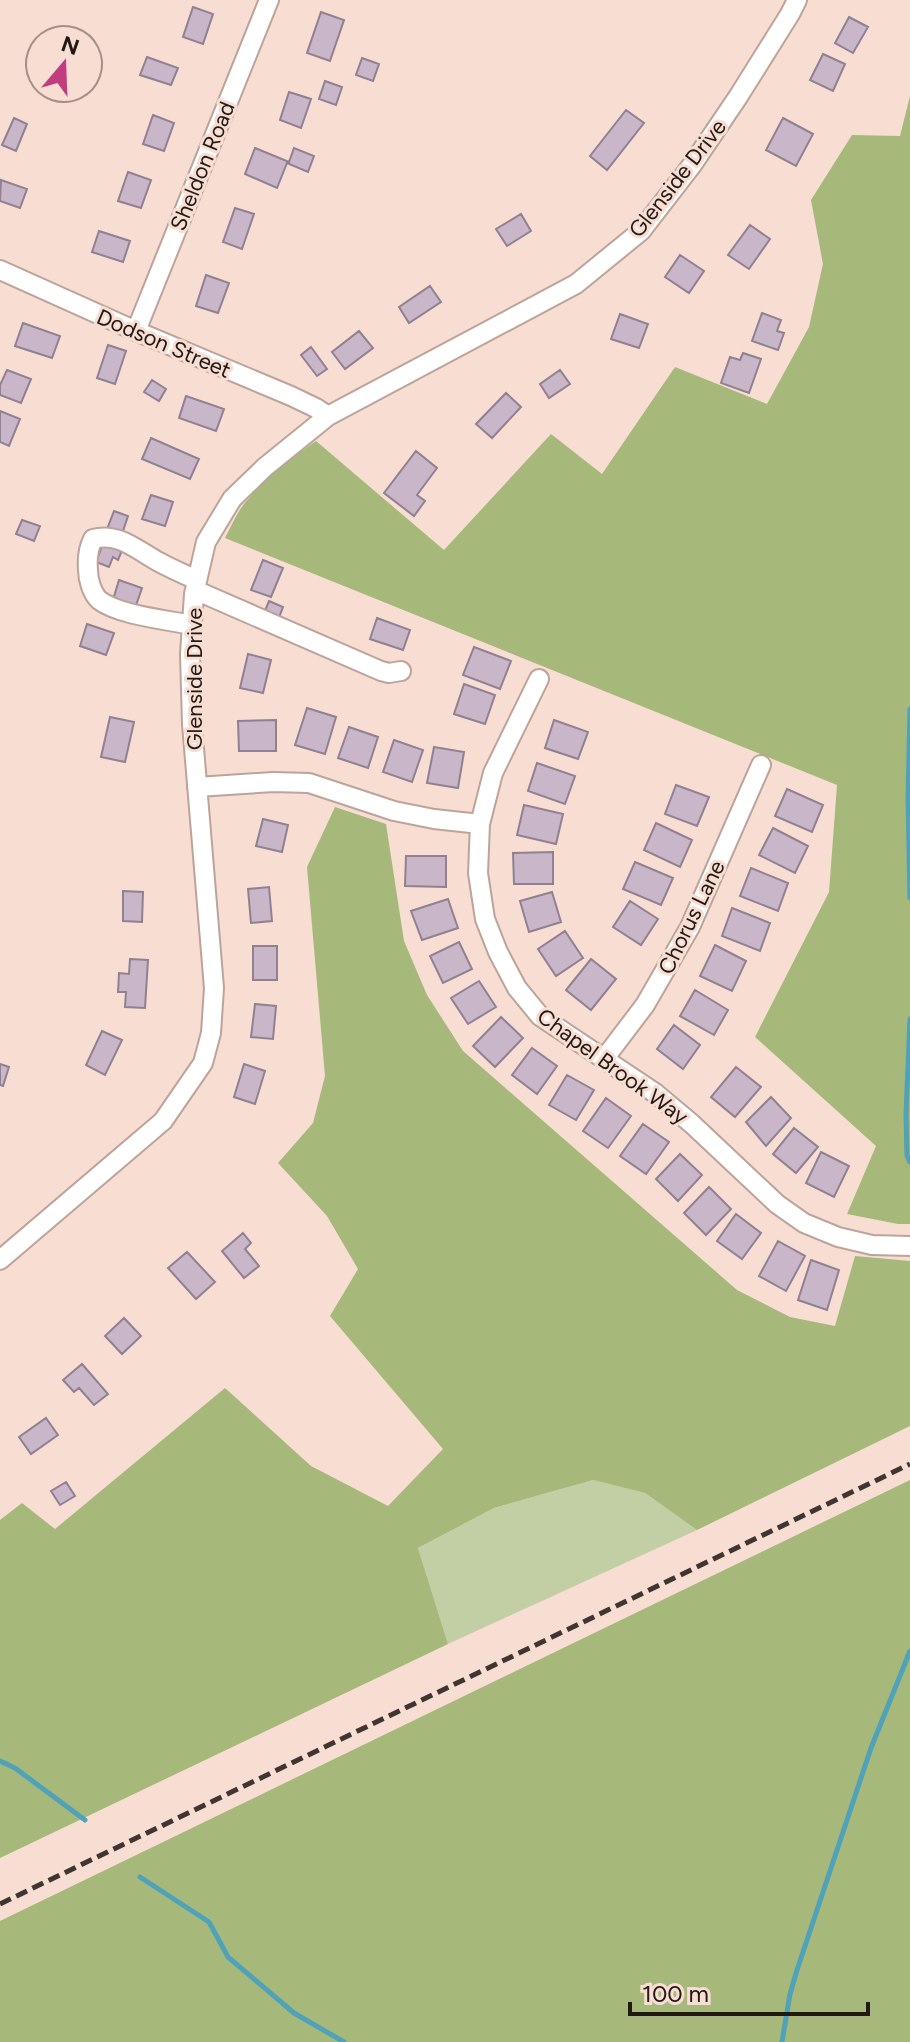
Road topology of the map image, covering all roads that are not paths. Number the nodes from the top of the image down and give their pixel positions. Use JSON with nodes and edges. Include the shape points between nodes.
{"nodes":[{"id":1,"x":269,"y":0,"type":"edge"},
{"id":2,"x":797,"y":0,"type":"edge"},
{"id":3,"x":0,"y":270,"type":"edge"},
{"id":4,"x":136,"y":331,"type":"junction"},
{"id":5,"x":328,"y":416,"type":"junction"},
{"id":6,"x":196,"y":585,"type":"junction"},
{"id":7,"x":192,"y":625,"type":"junction"},
{"id":8,"x":401,"y":671,"type":"dead end"},
{"id":9,"x":539,"y":679,"type":"dead end"},
{"id":10,"x":761,"y":765,"type":"dead end"},
{"id":11,"x":197,"y":787,"type":"junction"},
{"id":12,"x":480,"y":824,"type":"junction"},
{"id":13,"x":604,"y":1059,"type":"junction"},
{"id":14,"x":910,"y":1246,"type":"edge"},
{"id":15,"x":0,"y":1260,"type":"edge"}],
"edges":[{"from":1,"to":4,"type":"street","name":"Sheldon Road"},
{"from":2,"to":5,"type":"street","name":"Glenside Drive","via":[[738,97],[641,231],[576,284]]},
{"from":3,"to":4,"type":"street","name":"Dodson Street"},
{"from":4,"to":5,"type":"street","name":"Dodson Street"},
{"from":5,"to":6,"type":"street","name":"Glenside Drive","via":[[232,499],[206,542]]},
{"from":6,"to":7,"type":"street","name":"Glenside Drive"},
{"from":6,"to":7,"type":"street","via":[[115,538],[93,539],[88,549],[88,573],[98,599],[127,612]]},
{"from":6,"to":8,"type":"street","via":[[381,671]]},
{"from":7,"to":11,"type":"street","name":"Glenside Drive"},
{"from":9,"to":12,"type":"street","name":"Chapel Brook Way","via":[[493,773]]},
{"from":10,"to":13,"type":"street","name":"Chorus Lane","via":[[690,927],[645,1005]]},
{"from":11,"to":12,"type":"street","via":[[309,783],[394,811]]},
{"from":11,"to":15,"type":"street","name":"Glenside Drive","via":[[214,988],[203,1063],[163,1121]]},
{"from":12,"to":13,"type":"street","name":"Chapel Brook Way","via":[[478,873],[485,919],[498,952],[540,1016]]},
{"from":13,"to":14,"type":"street","name":"Chapel Brook Way","via":[[655,1093],[804,1223],[872,1245]]}]}
